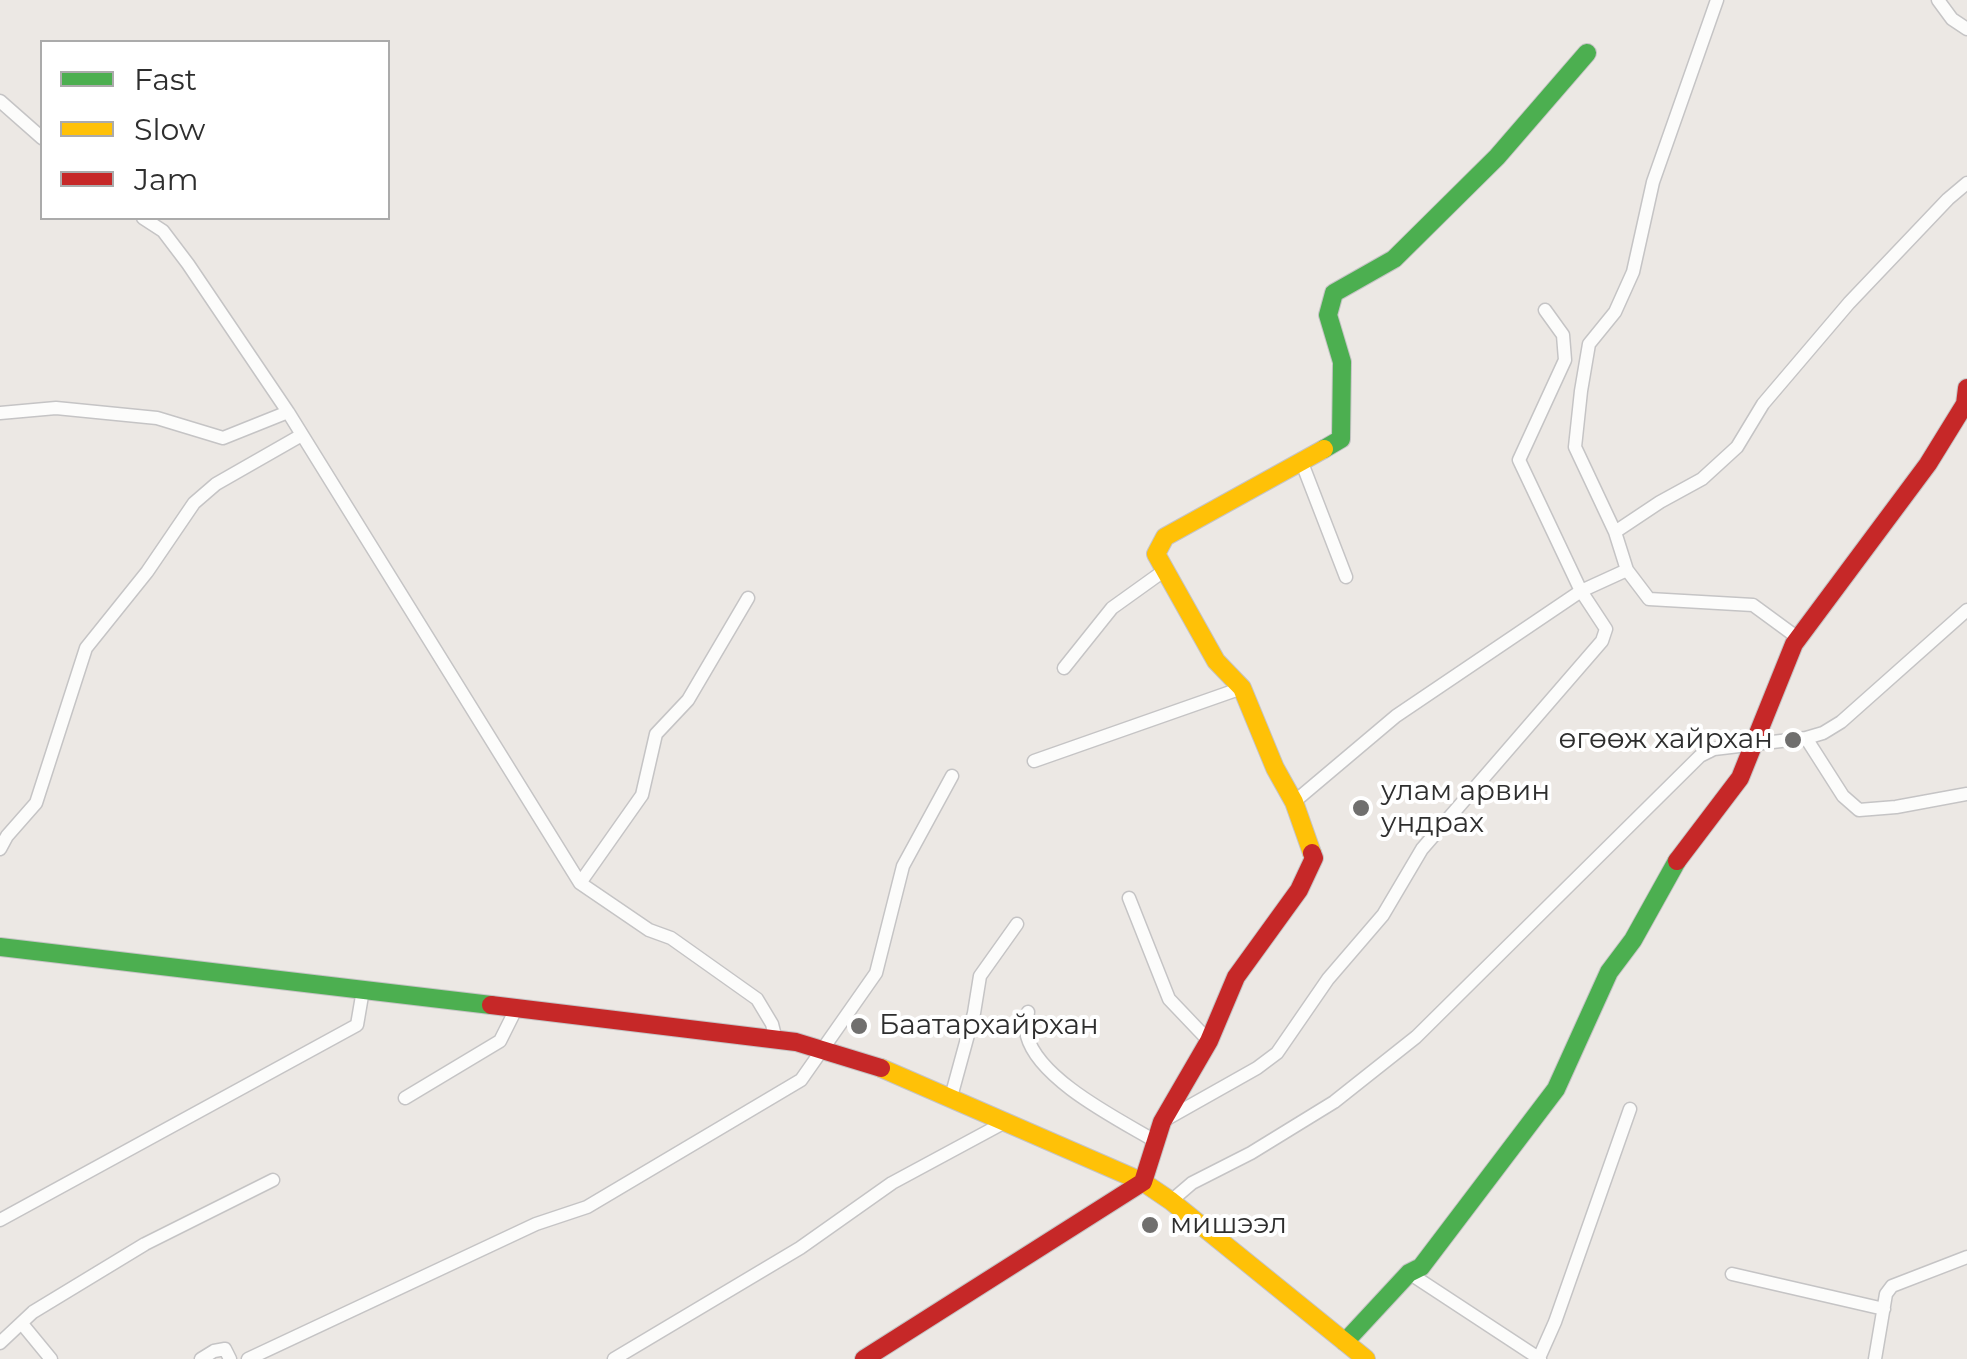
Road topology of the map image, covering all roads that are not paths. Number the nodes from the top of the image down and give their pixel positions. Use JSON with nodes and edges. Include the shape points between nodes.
{"nodes":[{"id":1,"x":1718,"y":0,"type":"edge"},
{"id":2,"x":1938,"y":0,"type":"edge"},
{"id":3,"x":1967,"y":30,"type":"edge"},
{"id":4,"x":1588,"y":53,"type":"dead end"},
{"id":5,"x":0,"y":101,"type":"edge"},
{"id":6,"x":40,"y":136,"type":"edge"},
{"id":7,"x":1967,"y":183,"type":"edge"},
{"id":8,"x":146,"y":220,"type":"edge"},
{"id":9,"x":1545,"y":310,"type":"dead end"},
{"id":10,"x":1967,"y":388,"type":"edge"},
{"id":11,"x":288,"y":412,"type":"junction"},
{"id":12,"x":0,"y":413,"type":"edge"},
{"id":13,"x":300,"y":436,"type":"junction"},
{"id":14,"x":1302,"y":463,"type":"junction"},
{"id":15,"x":1615,"y":532,"type":"junction"},
{"id":16,"x":1165,"y":570,"type":"junction"},
{"id":17,"x":1627,"y":570,"type":"junction"},
{"id":18,"x":1346,"y":578,"type":"dead end"},
{"id":19,"x":1581,"y":591,"type":"junction"},
{"id":20,"x":748,"y":598,"type":"dead end"},
{"id":21,"x":1967,"y":610,"type":"edge"},
{"id":22,"x":1798,"y":638,"type":"junction"},
{"id":23,"x":1064,"y":668,"type":"dead end"},
{"id":24,"x":1242,"y":688,"type":"junction"},
{"id":25,"x":1806,"y":738,"type":"junction"},
{"id":26,"x":1755,"y":742,"type":"junction"},
{"id":27,"x":1034,"y":761,"type":"dead end"},
{"id":28,"x":952,"y":776,"type":"dead end"},
{"id":29,"x":1967,"y":794,"type":"edge"},
{"id":30,"x":1294,"y":802,"type":"junction"},
{"id":31,"x":0,"y":850,"type":"edge"},
{"id":32,"x":580,"y":883,"type":"junction"},
{"id":33,"x":1129,"y":898,"type":"dead end"},
{"id":34,"x":1017,"y":924,"type":"dead end"},
{"id":35,"x":0,"y":947,"type":"edge"},
{"id":36,"x":363,"y":990,"type":"junction"},
{"id":37,"x":517,"y":1008,"type":"junction"},
{"id":38,"x":1028,"y":1012,"type":"dead end"},
{"id":39,"x":776,"y":1040,"type":"junction"},
{"id":40,"x":1209,"y":1041,"type":"junction"},
{"id":41,"x":820,"y":1050,"type":"junction"},
{"id":42,"x":950,"y":1097,"type":"junction"},
{"id":43,"x":405,"y":1098,"type":"dead end"},
{"id":44,"x":1630,"y":1109,"type":"dead end"},
{"id":45,"x":1008,"y":1120,"type":"junction"},
{"id":46,"x":1162,"y":1122,"type":"junction"},
{"id":47,"x":1155,"y":1141,"type":"junction"},
{"id":48,"x":273,"y":1180,"type":"dead end"},
{"id":49,"x":1142,"y":1182,"type":"junction"},
{"id":50,"x":1171,"y":1201,"type":"junction"},
{"id":51,"x":0,"y":1220,"type":"edge"},
{"id":52,"x":1967,"y":1257,"type":"edge"},
{"id":53,"x":1409,"y":1273,"type":"junction"},
{"id":54,"x":1732,"y":1274,"type":"dead end"},
{"id":55,"x":1884,"y":1309,"type":"junction"},
{"id":56,"x":23,"y":1325,"type":"junction"},
{"id":57,"x":1345,"y":1342,"type":"junction"},
{"id":58,"x":0,"y":1343,"type":"edge"},
{"id":59,"x":51,"y":1359,"type":"edge"},
{"id":60,"x":201,"y":1359,"type":"edge"},
{"id":61,"x":230,"y":1359,"type":"edge"},
{"id":62,"x":248,"y":1359,"type":"edge"},
{"id":63,"x":614,"y":1359,"type":"edge"},
{"id":64,"x":864,"y":1359,"type":"edge"},
{"id":65,"x":1366,"y":1359,"type":"edge"},
{"id":66,"x":1540,"y":1359,"type":"edge"},
{"id":67,"x":1875,"y":1359,"type":"edge"}],
"edges":[{"from":1,"to":15,"type":"street","via":[[1652,182],[1634,272],[1615,312],[1589,344],[1575,447]]},
{"from":2,"to":3,"type":"street"},
{"from":4,"to":14,"type":"street","via":[[1498,157],[1394,259],[1327,302],[1341,354],[1341,439]]},
{"from":5,"to":6,"type":"street"},
{"from":7,"to":15,"type":"street","via":[[1836,317],[1762,404],[1737,447],[1702,479]]},
{"from":8,"to":11,"type":"street","via":[[188,264]]},
{"from":9,"to":19,"type":"street","via":[[1563,335],[1565,360],[1519,460]]},
{"from":10,"to":22,"type":"street","via":[[1928,464]]},
{"from":11,"to":12,"type":"street","via":[[223,438],[157,418],[56,408]]},
{"from":11,"to":13,"type":"street"},
{"from":13,"to":31,"type":"street","via":[[194,502],[86,648],[36,804]]},
{"from":13,"to":32,"type":"street"},
{"from":14,"to":16,"type":"street","via":[[1165,537],[1156,554]]},
{"from":14,"to":18,"type":"street"},
{"from":15,"to":17,"type":"street"},
{"from":16,"to":23,"type":"street","via":[[1112,608]]},
{"from":16,"to":24,"type":"street","via":[[1216,661]]},
{"from":17,"to":19,"type":"street"},
{"from":17,"to":22,"type":"street","via":[[1649,599],[1753,605]]},
{"from":19,"to":30,"type":"street","via":[[1396,716]]},
{"from":19,"to":46,"type":"street","via":[[1606,629],[1602,642],[1422,850],[1383,915],[1277,1053]]},
{"from":20,"to":32,"type":"street","via":[[688,700],[656,734],[642,795]]},
{"from":21,"to":25,"type":"street","via":[[1841,722]]},
{"from":22,"to":26,"type":"street"},
{"from":24,"to":27,"type":"street"},
{"from":24,"to":30,"type":"street"},
{"from":25,"to":26,"type":"street"},
{"from":25,"to":29,"type":"street","via":[[1842,796],[1859,810]]},
{"from":26,"to":50,"type":"street","via":[[1700,756],[1416,1037],[1334,1102],[1192,1182]]},
{"from":26,"to":53,"type":"street","via":[[1740,778],[1682,849],[1609,972],[1556,1090],[1421,1267]]},
{"from":28,"to":41,"type":"street","via":[[903,866],[876,973]]},
{"from":30,"to":40,"type":"street","via":[[1314,858],[1236,976]]},
{"from":32,"to":39,"type":"street","via":[[758,999]]},
{"from":33,"to":40,"type":"street","via":[[1169,999]]},
{"from":34,"to":42,"type":"street","via":[[980,976]]},
{"from":35,"to":36,"type":"street"},
{"from":36,"to":37,"type":"street"},
{"from":36,"to":51,"type":"street","via":[[358,1024]]},
{"from":37,"to":39,"type":"street"},
{"from":37,"to":43,"type":"street","via":[[500,1041]]},
{"from":38,"to":47,"type":"street","via":[[1027,1036],[1040,1059],[1072,1091]]},
{"from":39,"to":41,"type":"street"},
{"from":40,"to":46,"type":"street"},
{"from":41,"to":42,"type":"street"},
{"from":41,"to":62,"type":"street","via":[[785,1092],[587,1207],[536,1224]]},
{"from":42,"to":45,"type":"street"},
{"from":44,"to":66,"type":"street"},
{"from":45,"to":49,"type":"street"},
{"from":45,"to":63,"type":"street","via":[[892,1184],[800,1248]]},
{"from":46,"to":47,"type":"street"},
{"from":47,"to":49,"type":"street"},
{"from":48,"to":56,"type":"street","via":[[145,1244],[33,1312]]},
{"from":49,"to":50,"type":"street"},
{"from":49,"to":64,"type":"street"},
{"from":50,"to":57,"type":"street"},
{"from":52,"to":55,"type":"street","via":[[1892,1286]]},
{"from":53,"to":57,"type":"street"},
{"from":53,"to":66,"type":"street"},
{"from":54,"to":55,"type":"street"},
{"from":55,"to":67,"type":"street"},
{"from":56,"to":58,"type":"street"},
{"from":56,"to":59,"type":"street"},
{"from":57,"to":65,"type":"street"},
{"from":60,"to":61,"type":"street","via":[[220,1349]]}]}
